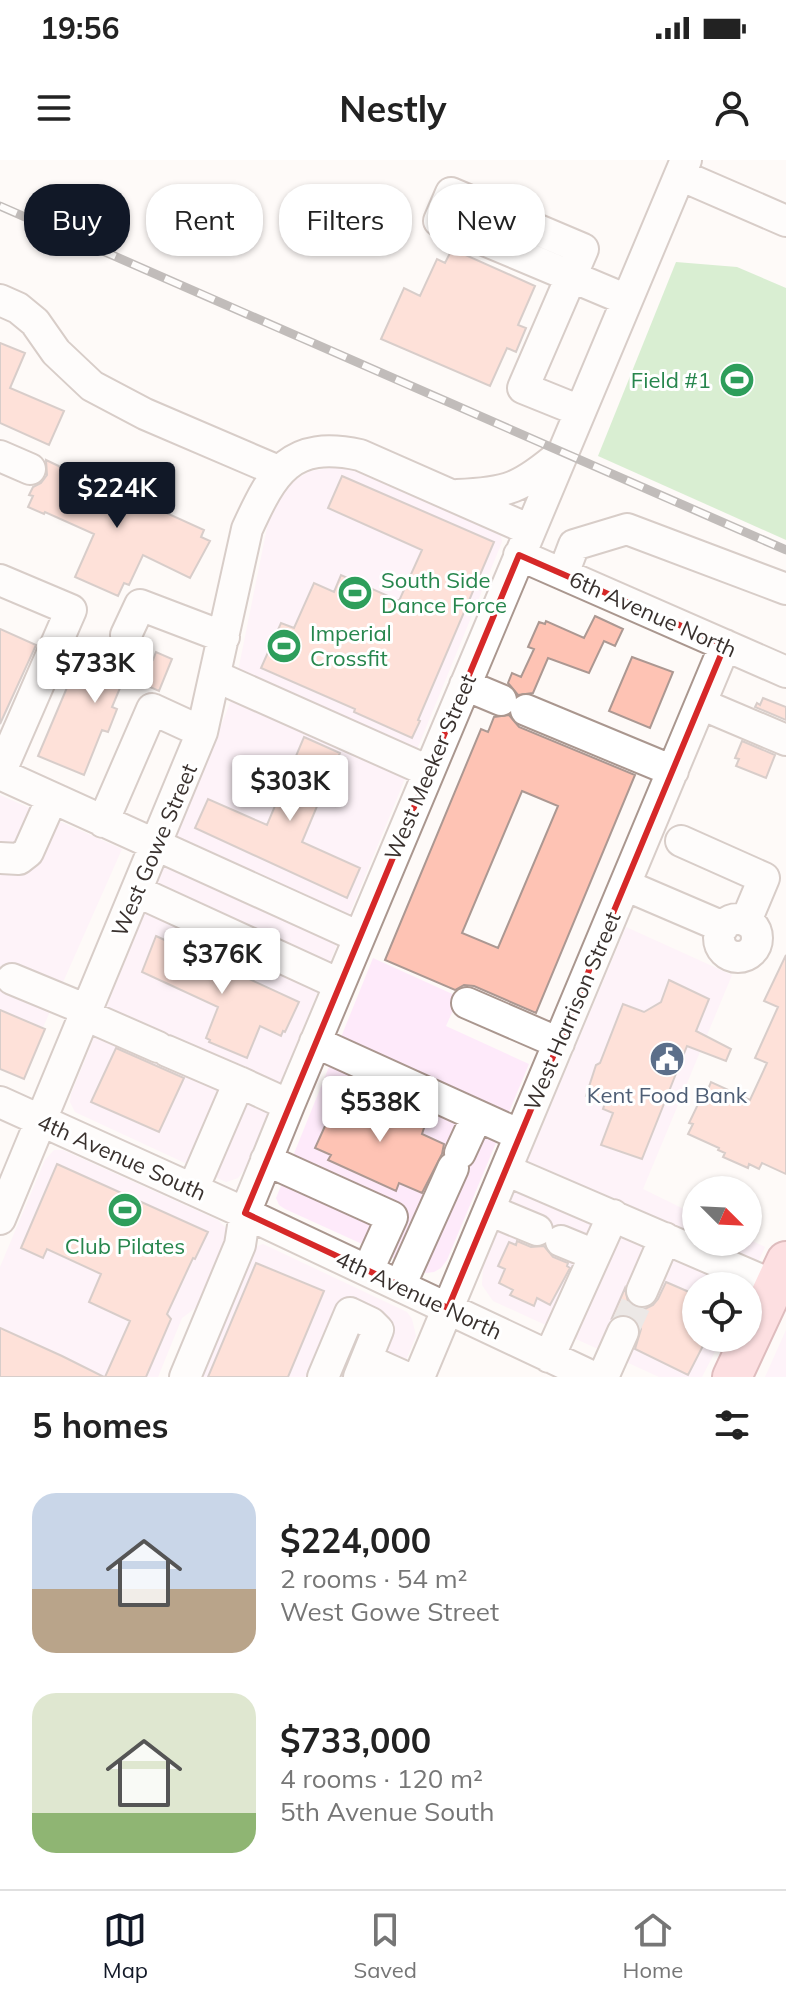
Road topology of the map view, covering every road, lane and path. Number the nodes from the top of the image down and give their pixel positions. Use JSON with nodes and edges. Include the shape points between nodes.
{"nodes":[{"id":1,"x":683,"y":168,"type":"edge"},
{"id":2,"x":786,"y":221,"type":"edge"},
{"id":3,"x":0,"y":300,"type":"edge"},
{"id":4,"x":627,"y":300,"type":"junction"},
{"id":5,"x":580,"y":411,"type":"junction"},
{"id":6,"x":563,"y":452,"type":"junction"},
{"id":7,"x":0,"y":456,"type":"edge"},
{"id":8,"x":30,"y":469,"type":"dead end"},
{"id":9,"x":278,"y":471,"type":"junction"},
{"id":10,"x":451,"y":496,"type":"junction"},
{"id":11,"x":525,"y":543,"type":"junction"},
{"id":12,"x":563,"y":574,"type":"junction"},
{"id":13,"x":0,"y":580,"type":"edge"},
{"id":14,"x":786,"y":589,"type":"edge"},
{"id":15,"x":126,"y":635,"type":"dead end"},
{"id":16,"x":224,"y":637,"type":"junction"},
{"id":17,"x":725,"y":645,"type":"junction"},
{"id":18,"x":786,"y":672,"type":"edge"},
{"id":19,"x":215,"y":676,"type":"junction"},
{"id":20,"x":465,"y":685,"type":"junction"},
{"id":21,"x":701,"y":704,"type":"junction"},
{"id":22,"x":202,"y":732,"type":"junction"},
{"id":23,"x":786,"y":740,"type":"edge"},
{"id":24,"x":428,"y":771,"type":"junction"},
{"id":25,"x":673,"y":771,"type":"junction"},
{"id":26,"x":0,"y":773,"type":"edge"},
{"id":27,"x":52,"y":798,"type":"junction"},
{"id":28,"x":103,"y":822,"type":"junction"},
{"id":29,"x":681,"y":841,"type":"dead end"},
{"id":30,"x":155,"y":846,"type":"junction"},
{"id":31,"x":0,"y":858,"type":"edge"},
{"id":32,"x":625,"y":885,"type":"junction"},
{"id":33,"x":136,"y":891,"type":"junction"},
{"id":34,"x":359,"y":937,"type":"junction"},
{"id":35,"x":12,"y":979,"type":"dead end"},
{"id":36,"x":339,"y":984,"type":"junction"},
{"id":37,"x":467,"y":1003,"type":"dead end"},
{"id":38,"x":86,"y":1012,"type":"junction"},
{"id":39,"x":315,"y":1042,"type":"junction"},
{"id":40,"x":559,"y":1043,"type":"junction"},
{"id":41,"x":237,"y":1087,"type":"junction"},
{"id":42,"x":0,"y":1102,"type":"edge"},
{"id":43,"x":289,"y":1105,"type":"junction"},
{"id":44,"x":477,"y":1116,"type":"junction"},
{"id":45,"x":41,"y":1121,"type":"junction"},
{"id":46,"x":520,"y":1135,"type":"junction"},
{"id":47,"x":266,"y":1160,"type":"junction"},
{"id":48,"x":506,"y":1170,"type":"junction"},
{"id":49,"x":193,"y":1189,"type":"junction"},
{"id":50,"x":489,"y":1210,"type":"junction"},
{"id":51,"x":245,"y":1213,"type":"junction"},
{"id":52,"x":613,"y":1215,"type":"junction"},
{"id":53,"x":0,"y":1219,"type":"edge"},
{"id":54,"x":665,"y":1238,"type":"junction"},
{"id":55,"x":595,"y":1255,"type":"junction"},
{"id":56,"x":368,"y":1270,"type":"junction"},
{"id":57,"x":780,"y":1273,"type":"edge"},
{"id":58,"x":400,"y":1286,"type":"junction"},
{"id":59,"x":642,"y":1291,"type":"tunnel mouth"},
{"id":60,"x":448,"y":1308,"type":"junction"},
{"id":61,"x":623,"y":1332,"type":"tunnel mouth"},
{"id":62,"x":549,"y":1357,"type":"junction"},
{"id":63,"x":363,"y":1368,"type":"edge"},
{"id":64,"x":185,"y":1377,"type":"edge"},
{"id":65,"x":323,"y":1377,"type":"edge"},
{"id":66,"x":405,"y":1377,"type":"edge"},
{"id":67,"x":419,"y":1377,"type":"edge"},
{"id":68,"x":593,"y":1377,"type":"edge"},
{"id":69,"x":603,"y":1377,"type":"edge"},
{"id":70,"x":732,"y":1377,"type":"edge"}],
"edges":[{"from":1,"to":2,"type":"street"},
{"from":1,"to":4,"type":"street","name":"West Meeker Street"},
{"from":3,"to":9,"type":"street","via":[[35,322],[56,352],[92,386]]},
{"from":4,"to":5,"type":"street","name":"West Meeker Street"},
{"from":4,"to":5,"type":"street","via":[[571,276],[523,388]]},
{"from":5,"to":6,"type":"street","name":"West Meeker Street"},
{"from":6,"to":10,"type":"street","via":[[517,486],[495,494]]},
{"from":6,"to":11,"type":"street","name":"West Meeker Street"},
{"from":7,"to":8,"type":"street"},
{"from":9,"to":10,"type":"street","name":"6th Avenue North","via":[[304,456],[334,450],[360,455]]},
{"from":9,"to":16,"type":"street","name":"West Gowe Street","via":[[247,529]]},
{"from":10,"to":11,"type":"street","name":"6th Avenue North"},
{"from":11,"to":12,"type":"street","name":"6th Avenue North"},
{"from":11,"to":20,"type":"street","name":"West Meeker Street"},
{"from":12,"to":14,"type":"street","via":[[574,545],[627,529]]},
{"from":12,"to":17,"type":"street","name":"6th Avenue North"},
{"from":13,"to":26,"type":"street","via":[[71,610]]},
{"from":15,"to":16,"type":"street","via":[[140,605]]},
{"from":16,"to":19,"type":"street","name":"West Gowe Street"},
{"from":17,"to":18,"type":"street","name":"6th Avenue North"},
{"from":17,"to":21,"type":"street","name":"West Harrison Street"},
{"from":19,"to":22,"type":"street","name":"West Gowe Street"},
{"from":19,"to":24,"type":"street"},
{"from":20,"to":24,"type":"street","name":"West Meeker Street"},
{"from":20,"to":25,"type":"street"},
{"from":21,"to":23,"type":"street"},
{"from":21,"to":25,"type":"street","name":"West Harrison Street"},
{"from":22,"to":28,"type":"street","via":[[152,709]]},
{"from":22,"to":30,"type":"street","name":"West Gowe Street"},
{"from":24,"to":34,"type":"street","name":"West Meeker Street"},
{"from":25,"to":32,"type":"street","name":"West Harrison Street"},
{"from":26,"to":27,"type":"street"},
{"from":27,"to":28,"type":"street"},
{"from":27,"to":31,"type":"street","via":[[28,852],[19,859]]},
{"from":28,"to":30,"type":"street"},
{"from":29,"to":32,"type":"street","via":[[764,878],[734,924]]},
{"from":30,"to":33,"type":"street","name":"West Gowe Street"},
{"from":30,"to":34,"type":"street"},
{"from":32,"to":40,"type":"street","name":"West Harrison Street"},
{"from":33,"to":36,"type":"street"},
{"from":33,"to":38,"type":"street","name":"West Gowe Street"},
{"from":34,"to":36,"type":"street","name":"West Meeker Street"},
{"from":35,"to":38,"type":"street"},
{"from":36,"to":39,"type":"street","name":"West Meeker Street"},
{"from":37,"to":40,"type":"street"},
{"from":38,"to":41,"type":"street"},
{"from":38,"to":45,"type":"street","name":"West Gowe Street"},
{"from":39,"to":43,"type":"street","name":"West Meeker Street"},
{"from":39,"to":44,"type":"street"},
{"from":40,"to":46,"type":"street","name":"West Harrison Street"},
{"from":41,"to":43,"type":"street"},
{"from":41,"to":49,"type":"street"},
{"from":42,"to":45,"type":"street","name":"4th Avenue South"},
{"from":43,"to":47,"type":"street","name":"West Meeker Street"},
{"from":44,"to":46,"type":"street"},
{"from":44,"to":58,"type":"street"},
{"from":45,"to":49,"type":"street","name":"4th Avenue South"},
{"from":45,"to":53,"type":"street","name":"West Gowe Street"},
{"from":46,"to":48,"type":"street","name":"West Harrison Street"},
{"from":47,"to":51,"type":"street","name":"West Meeker Street"},
{"from":47,"to":56,"type":"street","via":[[392,1217]]},
{"from":48,"to":50,"type":"street","name":"West Harrison Street"},
{"from":48,"to":52,"type":"street"},
{"from":49,"to":51,"type":"street","name":"4th Avenue South"},
{"from":50,"to":55,"type":"street"},
{"from":50,"to":60,"type":"street","name":"West Harrison Street"},
{"from":51,"to":56,"type":"street","name":"4th Avenue North"},
{"from":51,"to":64,"type":"street","name":"West Meeker Street","via":[[240,1245]]},
{"from":52,"to":54,"type":"street"},
{"from":52,"to":55,"type":"street"},
{"from":54,"to":57,"type":"street"},
{"from":54,"to":59,"type":"street"},
{"from":55,"to":62,"type":"street"},
{"from":56,"to":58,"type":"street","name":"4th Avenue North"},
{"from":57,"to":70,"type":"main road"},
{"from":58,"to":60,"type":"street","name":"4th Avenue North"},
{"from":60,"to":62,"type":"street","name":"4th Avenue North"},
{"from":60,"to":67,"type":"street","name":"West Harrison Street"},
{"from":61,"to":69,"type":"street"},
{"from":62,"to":68,"type":"street","name":"4th Avenue North"},
{"from":63,"to":65,"type":"street","via":[[378,1330],[350,1313]]},
{"from":63,"to":66,"type":"street"}]}
